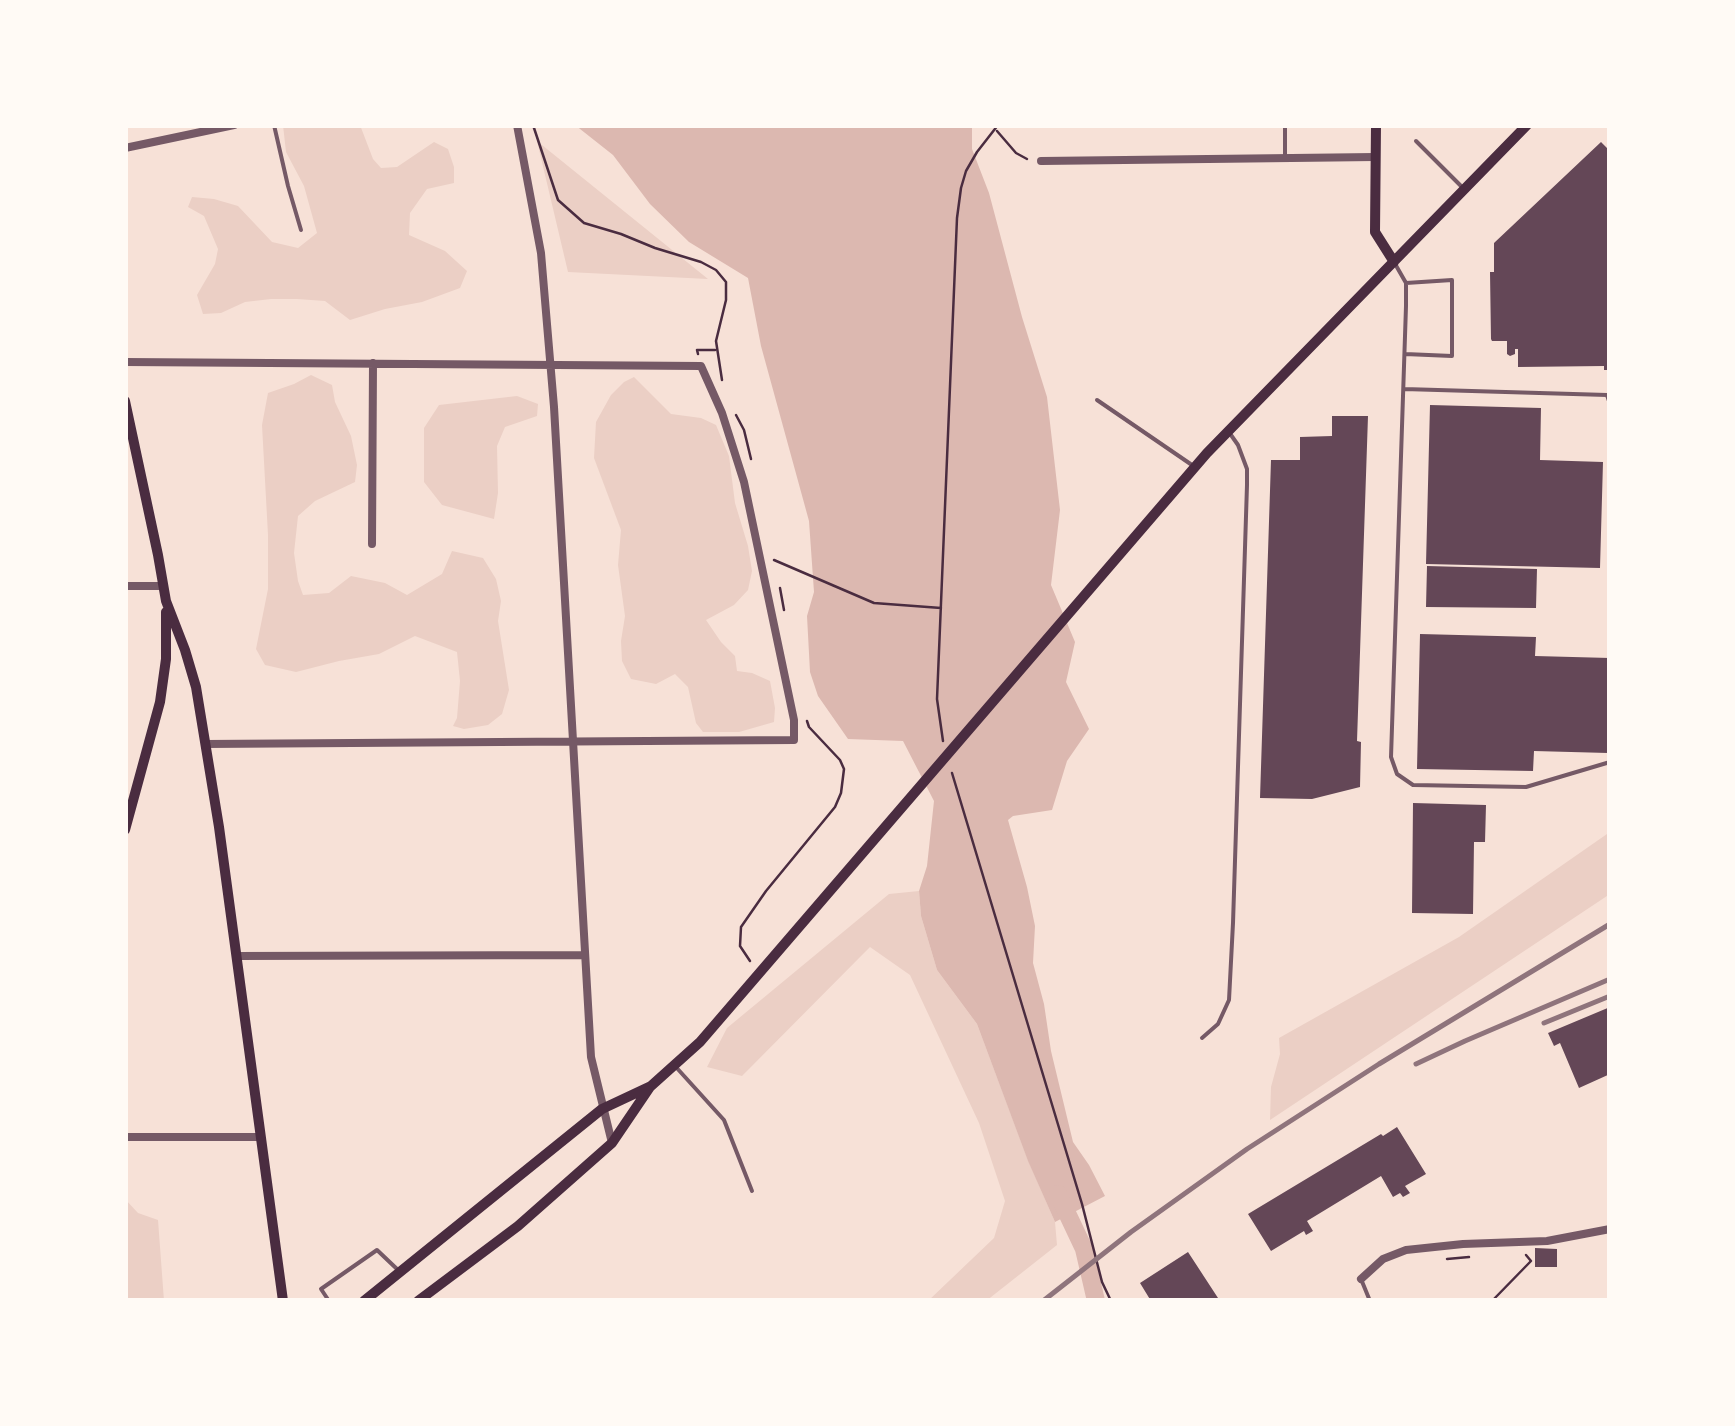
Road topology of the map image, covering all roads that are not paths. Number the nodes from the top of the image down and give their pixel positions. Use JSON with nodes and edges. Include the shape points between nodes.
{"nodes":[{"id":1,"x":234,"y":125,"type":"edge"},
{"id":2,"x":274,"y":125,"type":"edge"},
{"id":3,"x":517,"y":125,"type":"edge"},
{"id":4,"x":1286,"y":125,"type":"edge"},
{"id":5,"x":1376,"y":125,"type":"edge"},
{"id":6,"x":1528,"y":125,"type":"edge"},
{"id":7,"x":1416,"y":142,"type":"dead end"},
{"id":8,"x":125,"y":148,"type":"edge"},
{"id":9,"x":1375,"y":157,"type":"junction"},
{"id":10,"x":1285,"y":158,"type":"junction"},
{"id":11,"x":1041,"y":161,"type":"road end"},
{"id":12,"x":1466,"y":190,"type":"junction"},
{"id":13,"x":301,"y":230,"type":"dead end"},
{"id":14,"x":1394,"y":262,"type":"junction"},
{"id":15,"x":1406,"y":283,"type":"junction"},
{"id":16,"x":1405,"y":354,"type":"junction"},
{"id":17,"x":125,"y":362,"type":"edge"},
{"id":18,"x":372,"y":363,"type":"junction"},
{"id":19,"x":551,"y":364,"type":"junction"},
{"id":20,"x":1404,"y":389,"type":"junction"},
{"id":21,"x":1097,"y":400,"type":"dead end"},
{"id":22,"x":125,"y":401,"type":"edge"},
{"id":23,"x":1610,"y":404,"type":"edge"},
{"id":24,"x":1228,"y":432,"type":"junction"},
{"id":25,"x":1194,"y":467,"type":"junction"},
{"id":26,"x":372,"y":544,"type":"dead end"},
{"id":27,"x":125,"y":586,"type":"edge"},
{"id":28,"x":164,"y":586,"type":"junction"},
{"id":29,"x":166,"y":601,"type":"junction"},
{"id":30,"x":573,"y":742,"type":"junction"},
{"id":31,"x":205,"y":744,"type":"junction"},
{"id":32,"x":1610,"y":762,"type":"edge"},
{"id":33,"x":125,"y":830,"type":"edge"},
{"id":34,"x":585,"y":955,"type":"junction"},
{"id":35,"x":237,"y":956,"type":"junction"},
{"id":36,"x":1202,"y":1038,"type":"dead end"},
{"id":37,"x":675,"y":1066,"type":"junction"},
{"id":38,"x":651,"y":1086,"type":"junction"},
{"id":39,"x":602,"y":1109,"type":"junction"},
{"id":40,"x":262,"y":1137,"type":"junction"},
{"id":41,"x":125,"y":1138,"type":"edge"},
{"id":42,"x":612,"y":1143,"type":"junction"},
{"id":43,"x":752,"y":1191,"type":"dead end"},
{"id":44,"x":1610,"y":1229,"type":"edge"},
{"id":45,"x":401,"y":1272,"type":"junction"},
{"id":46,"x":1361,"y":1279,"type":"joint"},
{"id":47,"x":283,"y":1301,"type":"edge"},
{"id":48,"x":329,"y":1301,"type":"edge"},
{"id":49,"x":364,"y":1301,"type":"edge"},
{"id":50,"x":418,"y":1301,"type":"edge"},
{"id":51,"x":1370,"y":1301,"type":"edge"}],
"edges":[{"from":1,"to":8,"type":"street"},
{"from":2,"to":13,"type":"lane"},
{"from":3,"to":19,"type":"street","via":[[541,253]]},
{"from":4,"to":10,"type":"lane"},
{"from":5,"to":9,"type":"main road"},
{"from":6,"to":12,"type":"main road"},
{"from":7,"to":12,"type":"lane"},
{"from":9,"to":10,"type":"street"},
{"from":9,"to":14,"type":"main road","via":[[1375,232]]},
{"from":10,"to":11,"type":"street"},
{"from":12,"to":14,"type":"main road"},
{"from":14,"to":15,"type":"lane"},
{"from":14,"to":24,"type":"main road"},
{"from":15,"to":16,"type":"lane"},
{"from":15,"to":16,"type":"lane","via":[[1452,280],[1452,356]]},
{"from":16,"to":20,"type":"lane"},
{"from":17,"to":18,"type":"street"},
{"from":18,"to":19,"type":"street"},
{"from":18,"to":26,"type":"street"},
{"from":19,"to":30,"type":"street"},
{"from":19,"to":30,"type":"street","via":[[701,366],[744,482],[794,720],[794,740]]},
{"from":20,"to":23,"type":"lane","via":[[1607,395]]},
{"from":20,"to":32,"type":"lane","via":[[1391,757],[1398,774],[1414,785],[1526,788]]},
{"from":21,"to":25,"type":"lane"},
{"from":22,"to":28,"type":"main road"},
{"from":24,"to":25,"type":"main road"},
{"from":24,"to":36,"type":"lane","via":[[1247,469],[1233,924],[1229,1000]]},
{"from":25,"to":37,"type":"main road"},
{"from":27,"to":28,"type":"street"},
{"from":28,"to":29,"type":"main road"},
{"from":29,"to":31,"type":"main road","via":[[193,673]]},
{"from":29,"to":33,"type":"main road","via":[[164,680]]},
{"from":30,"to":31,"type":"street"},
{"from":30,"to":34,"type":"street"},
{"from":31,"to":35,"type":"main road"},
{"from":34,"to":35,"type":"street"},
{"from":34,"to":39,"type":"street","via":[[591,1057]]},
{"from":35,"to":40,"type":"main road"},
{"from":37,"to":38,"type":"main road"},
{"from":37,"to":43,"type":"lane","via":[[724,1120]]},
{"from":38,"to":39,"type":"main road"},
{"from":38,"to":42,"type":"main road"},
{"from":39,"to":42,"type":"street"},
{"from":39,"to":45,"type":"main road"},
{"from":40,"to":41,"type":"street"},
{"from":40,"to":47,"type":"main road"},
{"from":42,"to":50,"type":"main road"},
{"from":44,"to":46,"type":"street","via":[[1547,1241],[1406,1250],[1382,1259]]},
{"from":45,"to":48,"type":"lane","via":[[377,1250],[321,1289]]},
{"from":45,"to":49,"type":"main road"},
{"from":46,"to":51,"type":"lane"}]}
